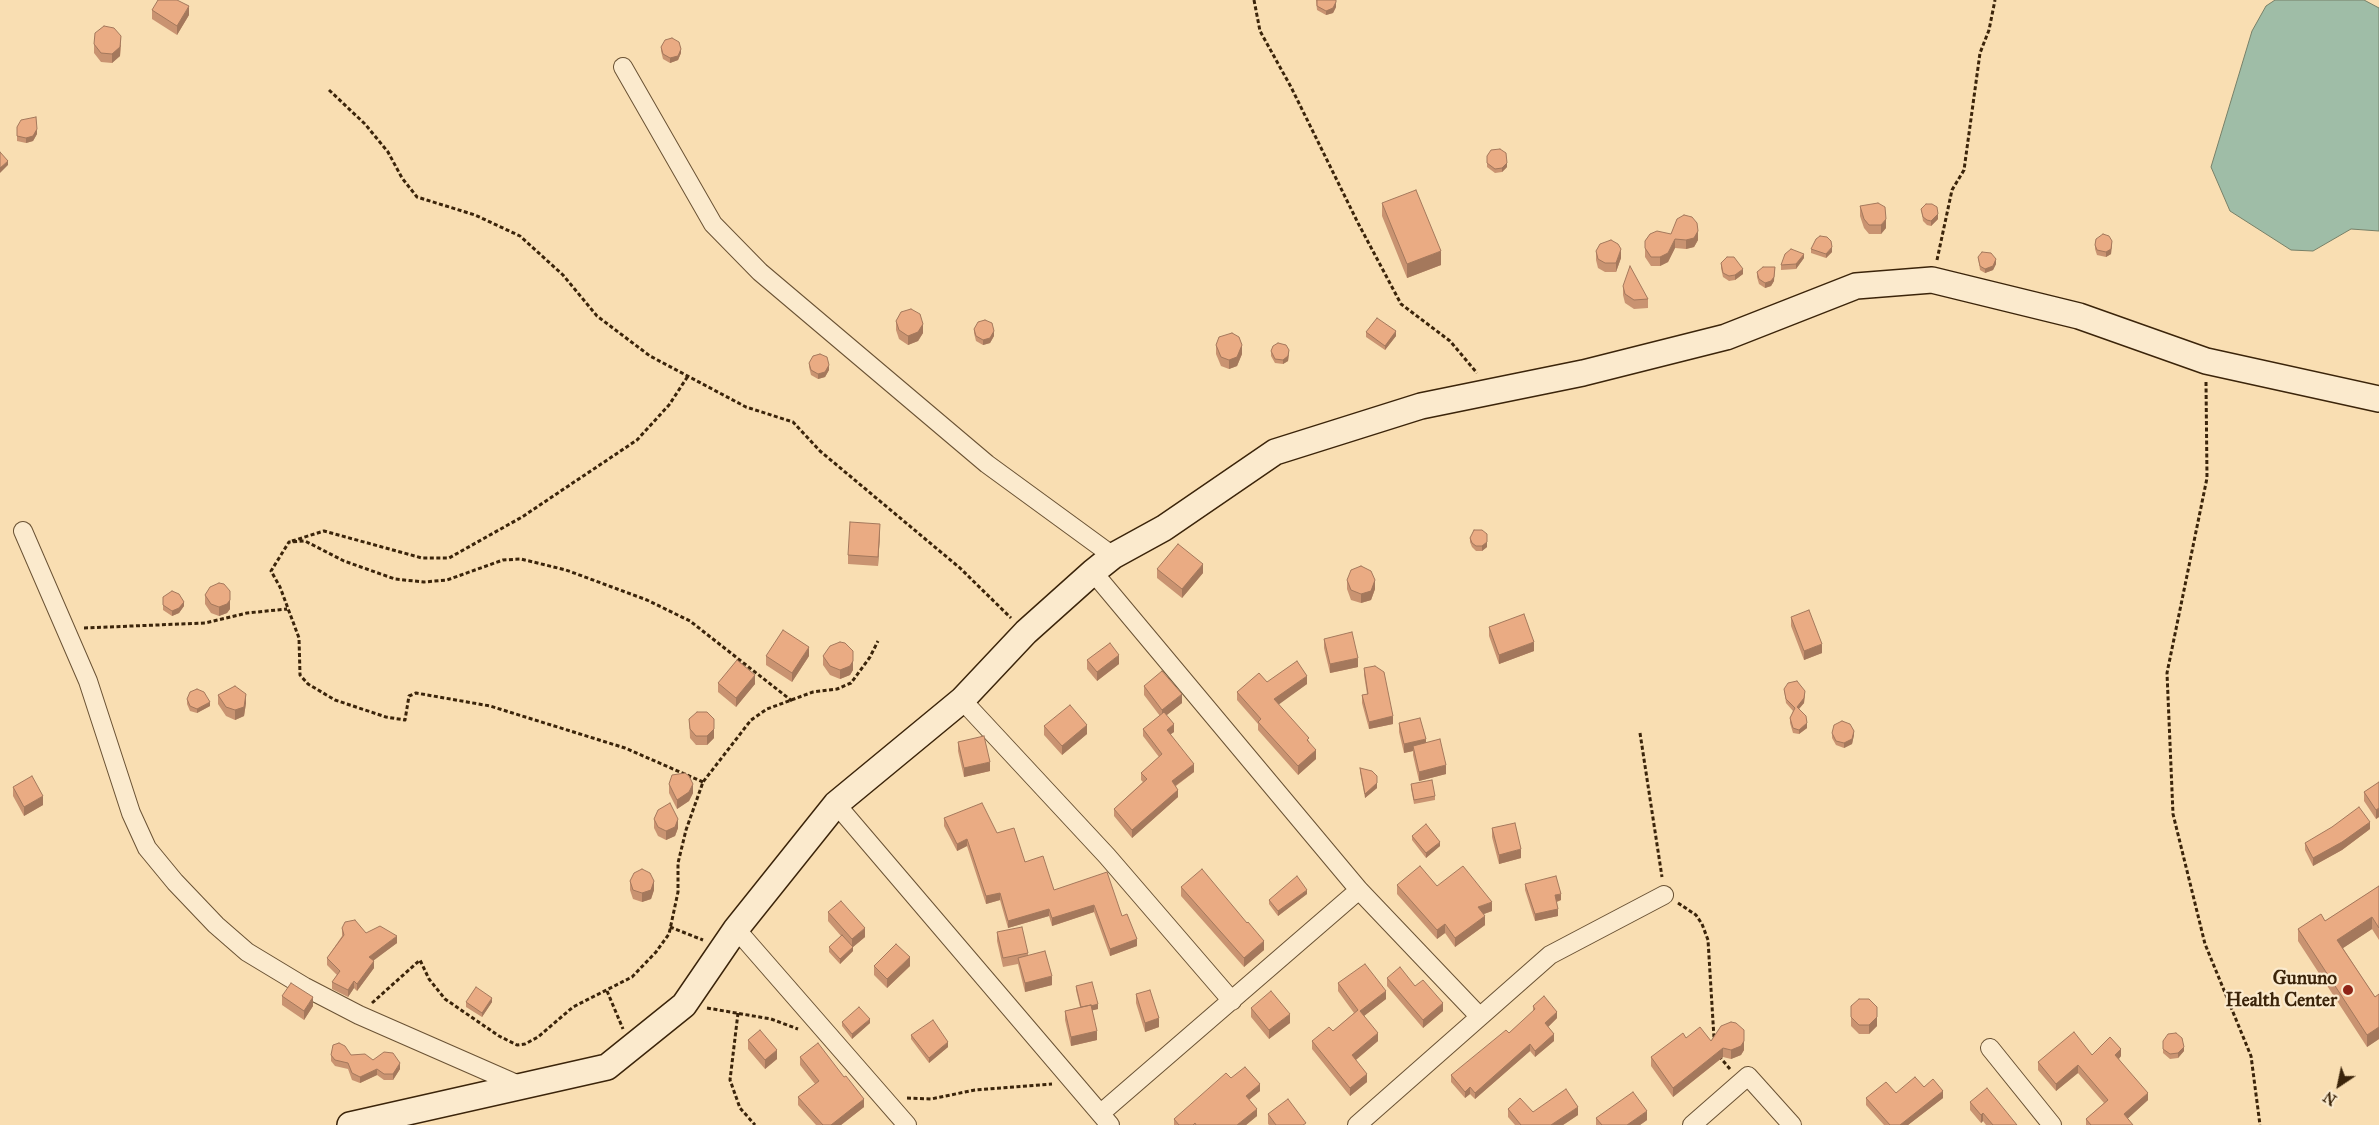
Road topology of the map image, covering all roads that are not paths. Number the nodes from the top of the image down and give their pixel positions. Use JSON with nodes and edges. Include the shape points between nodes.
{"nodes":[{"id":1,"x":623,"y":67,"type":"dead end"},
{"id":2,"x":2379,"y":399,"type":"edge"},
{"id":3,"x":23,"y":531,"type":"dead end"},
{"id":4,"x":1114,"y":556,"type":"junction"},
{"id":5,"x":1093,"y":572,"type":"junction"},
{"id":6,"x":962,"y":700,"type":"junction"},
{"id":7,"x":836,"y":804,"type":"junction"},
{"id":8,"x":1358,"y":890,"type":"junction"},
{"id":9,"x":1664,"y":895,"type":"road end"},
{"id":10,"x":736,"y":929,"type":"junction"},
{"id":11,"x":1232,"y":1001,"type":"junction"},
{"id":12,"x":1479,"y":1016,"type":"junction"},
{"id":13,"x":1990,"y":1048,"type":"dead end"},
{"id":14,"x":521,"y":1086,"type":"junction"},
{"id":15,"x":1106,"y":1119,"type":"edge"},
{"id":16,"x":350,"y":1125,"type":"edge"},
{"id":17,"x":907,"y":1125,"type":"edge"},
{"id":18,"x":1357,"y":1125,"type":"edge"},
{"id":19,"x":1692,"y":1125,"type":"edge"},
{"id":20,"x":1792,"y":1125,"type":"edge"},
{"id":21,"x":2052,"y":1125,"type":"edge"}],
"edges":[{"from":1,"to":4,"type":"street","via":[[713,224],[760,272],[987,464]]},
{"from":2,"to":4,"type":"main road","via":[[2206,361],[2079,316],[1932,280],[1856,286],[1726,337],[1583,373],[1421,406],[1275,452],[1164,528]]},
{"from":3,"to":14,"type":"street","via":[[88,680],[131,813],[148,848],[216,925],[247,952],[358,1015]]},
{"from":4,"to":5,"type":"main road"},
{"from":5,"to":6,"type":"main road","via":[[1026,632]]},
{"from":5,"to":8,"type":"street"},
{"from":6,"to":7,"type":"main road"},
{"from":6,"to":11,"type":"street","via":[[1107,856]]},
{"from":7,"to":10,"type":"main road"},
{"from":7,"to":15,"type":"street"},
{"from":8,"to":11,"type":"street"},
{"from":8,"to":12,"type":"street"},
{"from":9,"to":12,"type":"street","via":[[1550,955]]},
{"from":10,"to":14,"type":"main road","via":[[684,1005],[607,1067]]},
{"from":10,"to":17,"type":"street"},
{"from":11,"to":15,"type":"street"},
{"from":12,"to":18,"type":"street"},
{"from":13,"to":21,"type":"street"},
{"from":14,"to":16,"type":"main road"},
{"from":19,"to":20,"type":"street","via":[[1748,1076]]}]}
